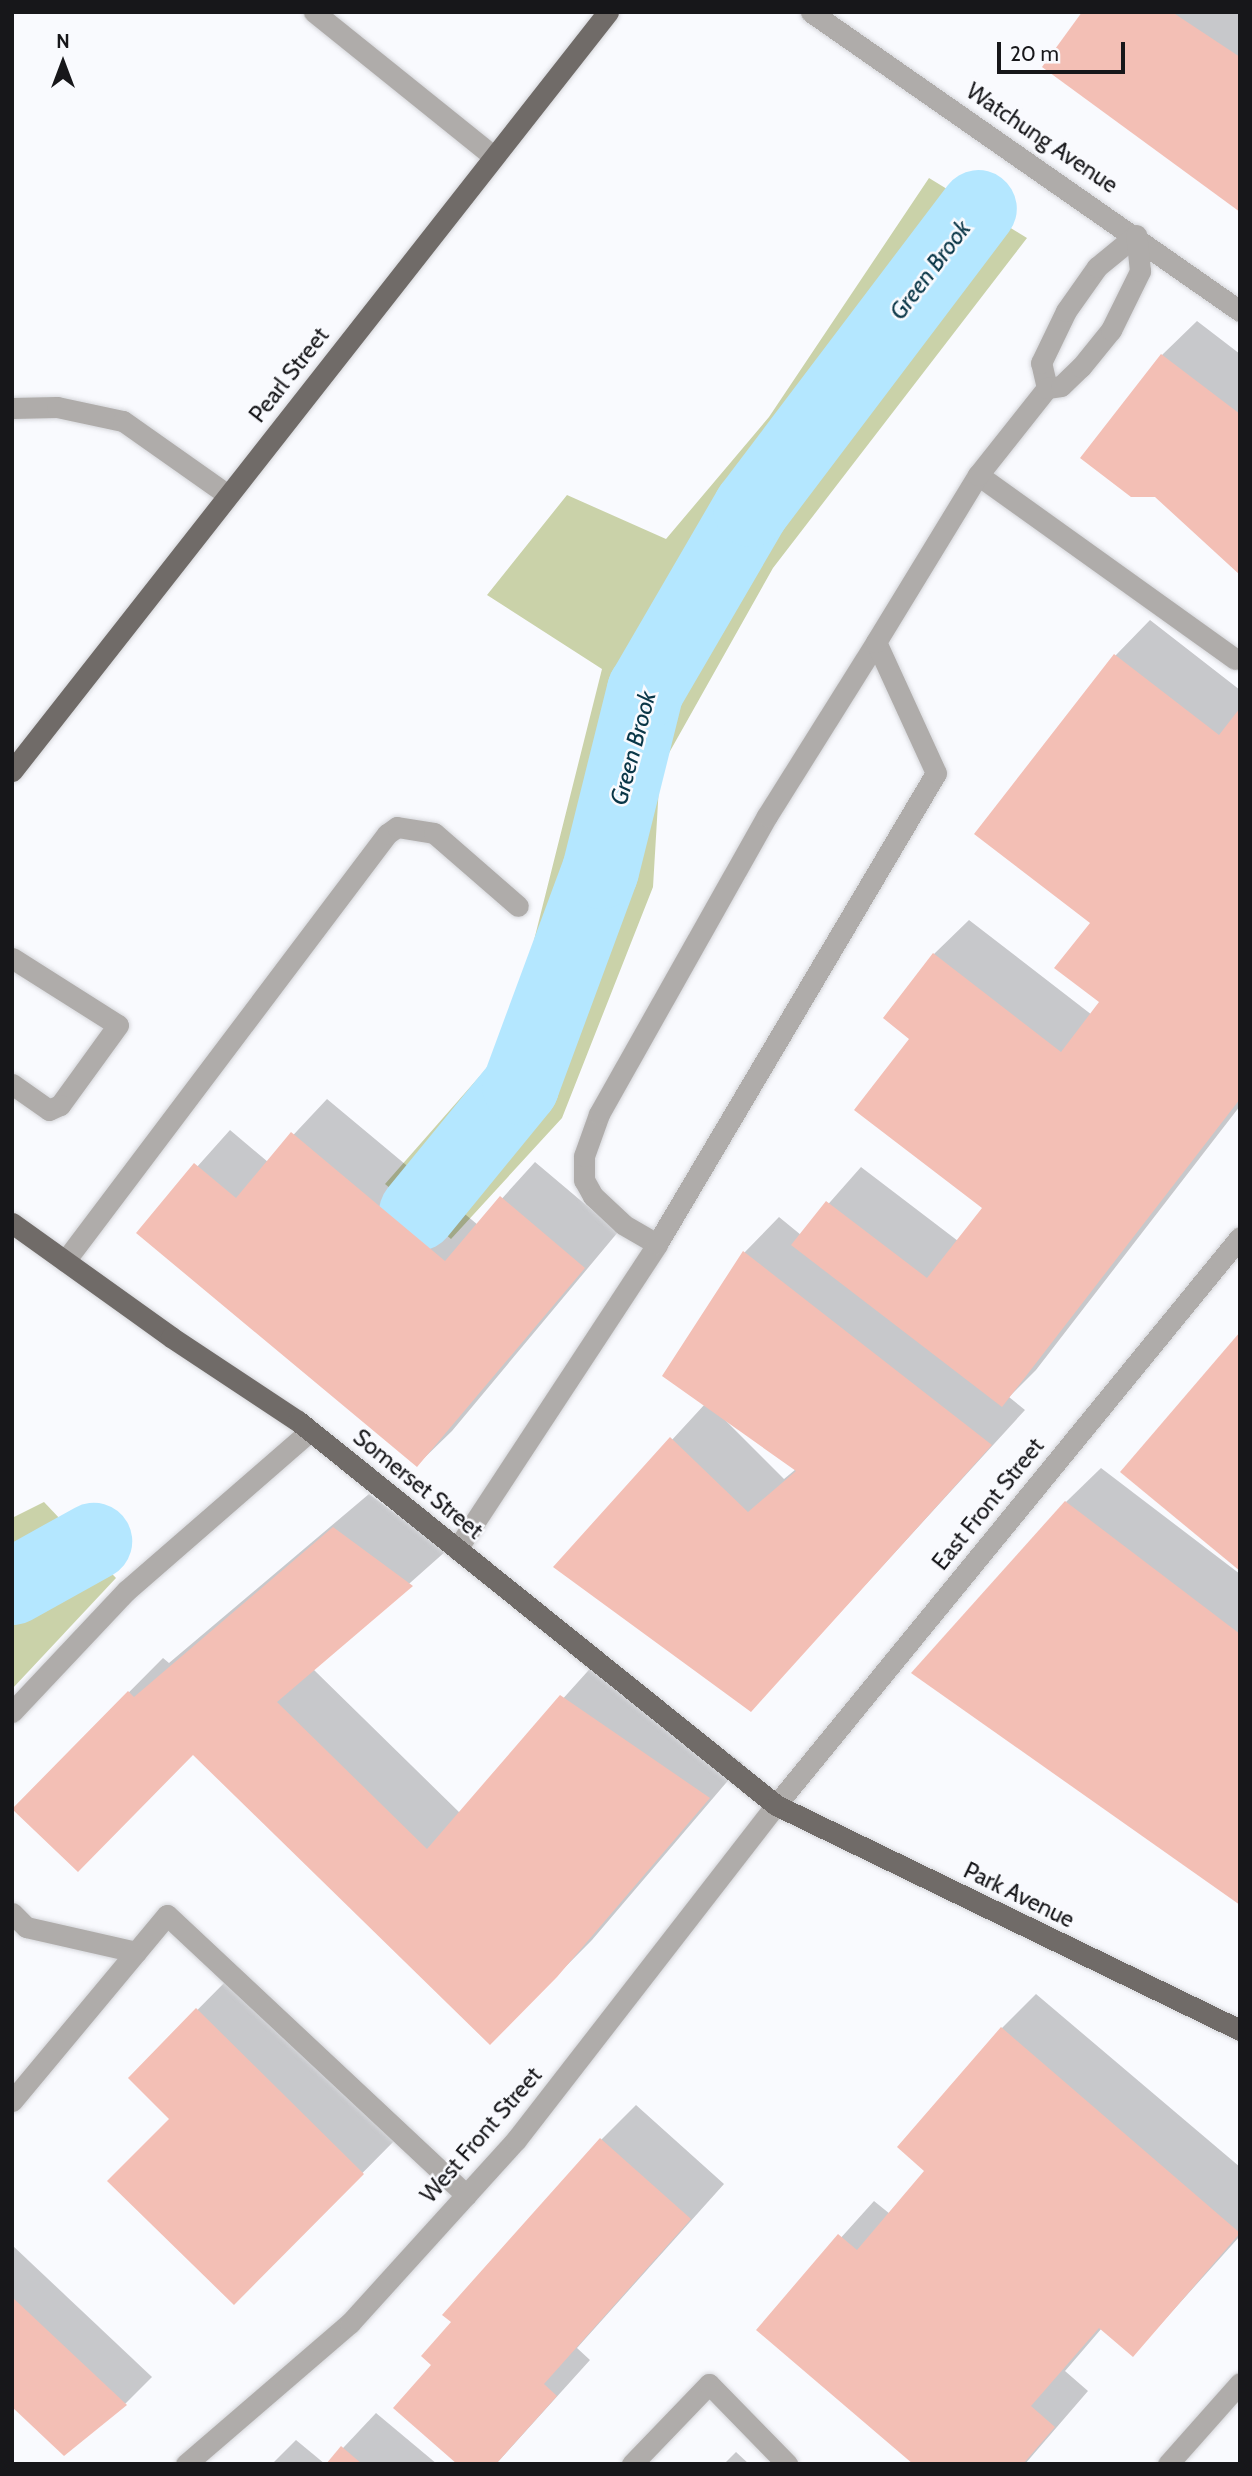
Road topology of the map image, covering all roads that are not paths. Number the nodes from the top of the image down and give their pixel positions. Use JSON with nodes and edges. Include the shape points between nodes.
{"nodes":[{"id":1,"x":314,"y":12,"type":"edge"},
{"id":2,"x":608,"y":12,"type":"edge"},
{"id":3,"x":811,"y":12,"type":"edge"},
{"id":4,"x":493,"y":156,"type":"junction"},
{"id":5,"x":1136,"y":234,"type":"junction"},
{"id":6,"x":1240,"y":311,"type":"edge"},
{"id":7,"x":1046,"y":388,"type":"junction"},
{"id":8,"x":12,"y":408,"type":"edge"},
{"id":9,"x":978,"y":475,"type":"junction"},
{"id":10,"x":228,"y":495,"type":"junction"},
{"id":11,"x":876,"y":642,"type":"junction"},
{"id":12,"x":1235,"y":659,"type":"dead end"},
{"id":13,"x":12,"y":771,"type":"edge"},
{"id":14,"x":518,"y":906,"type":"dead end"},
{"id":15,"x":12,"y":958,"type":"edge"},
{"id":16,"x":12,"y":1084,"type":"edge"},
{"id":17,"x":12,"y":1223,"type":"edge"},
{"id":18,"x":1240,"y":1237,"type":"edge"},
{"id":19,"x":657,"y":1244,"type":"junction"},
{"id":20,"x":65,"y":1261,"type":"junction"},
{"id":21,"x":310,"y":1431,"type":"junction"},
{"id":22,"x":457,"y":1549,"type":"junction"},
{"id":23,"x":12,"y":1712,"type":"edge"},
{"id":24,"x":776,"y":1805,"type":"junction"},
{"id":25,"x":12,"y":1913,"type":"edge"},
{"id":26,"x":136,"y":1952,"type":"junction"},
{"id":27,"x":1240,"y":2030,"type":"edge"},
{"id":28,"x":12,"y":2101,"type":"edge"},
{"id":29,"x":466,"y":2195,"type":"junction"},
{"id":30,"x":1240,"y":2383,"type":"edge"},
{"id":31,"x":186,"y":2464,"type":"edge"},
{"id":32,"x":632,"y":2464,"type":"edge"},
{"id":33,"x":787,"y":2464,"type":"edge"},
{"id":34,"x":1168,"y":2464,"type":"edge"}],
"edges":[{"from":1,"to":4,"type":"street"},
{"from":2,"to":4,"type":"main road","name":"Pearl Street"},
{"from":3,"to":5,"type":"street","name":"Watchung Avenue"},
{"from":4,"to":10,"type":"main road","name":"Pearl Street"},
{"from":5,"to":6,"type":"street","name":"Watchung Avenue"},
{"from":5,"to":7,"type":"street","via":[[1097,267],[1066,311],[1041,363]]},
{"from":5,"to":7,"type":"street","via":[[1140,271],[1129,300],[1082,366],[1060,386]]},
{"from":7,"to":9,"type":"street"},
{"from":8,"to":10,"type":"street","via":[[57,407],[123,421]]},
{"from":9,"to":11,"type":"street"},
{"from":9,"to":12,"type":"street"},
{"from":10,"to":13,"type":"main road","name":"Pearl Street"},
{"from":11,"to":19,"type":"street","via":[[936,773]]},
{"from":11,"to":19,"type":"street","via":[[767,816],[599,1114],[584,1156],[584,1180],[609,1211]]},
{"from":14,"to":20,"type":"street","via":[[434,833],[397,827],[387,834]]},
{"from":15,"to":16,"type":"street","via":[[118,1025],[60,1105],[49,1110]]},
{"from":17,"to":20,"type":"main road","name":"Somerset Street"},
{"from":18,"to":24,"type":"street","name":"East Front Street"},
{"from":19,"to":22,"type":"street"},
{"from":20,"to":21,"type":"main road","name":"Somerset Street"},
{"from":21,"to":22,"type":"main road","name":"Somerset Street"},
{"from":21,"to":23,"type":"street","via":[[125,1591]]},
{"from":22,"to":24,"type":"main road","name":"Somerset Street"},
{"from":24,"to":27,"type":"main road","name":"Park Avenue"},
{"from":24,"to":29,"type":"street","name":"West Front Street","via":[[516,2140]]},
{"from":25,"to":26,"type":"street","via":[[26,1927]]},
{"from":26,"to":28,"type":"street"},
{"from":26,"to":29,"type":"street","via":[[167,1915]]},
{"from":29,"to":31,"type":"street","name":"West Front Street","via":[[350,2323]]},
{"from":30,"to":34,"type":"street"},
{"from":32,"to":33,"type":"street","via":[[709,2384]]}]}
